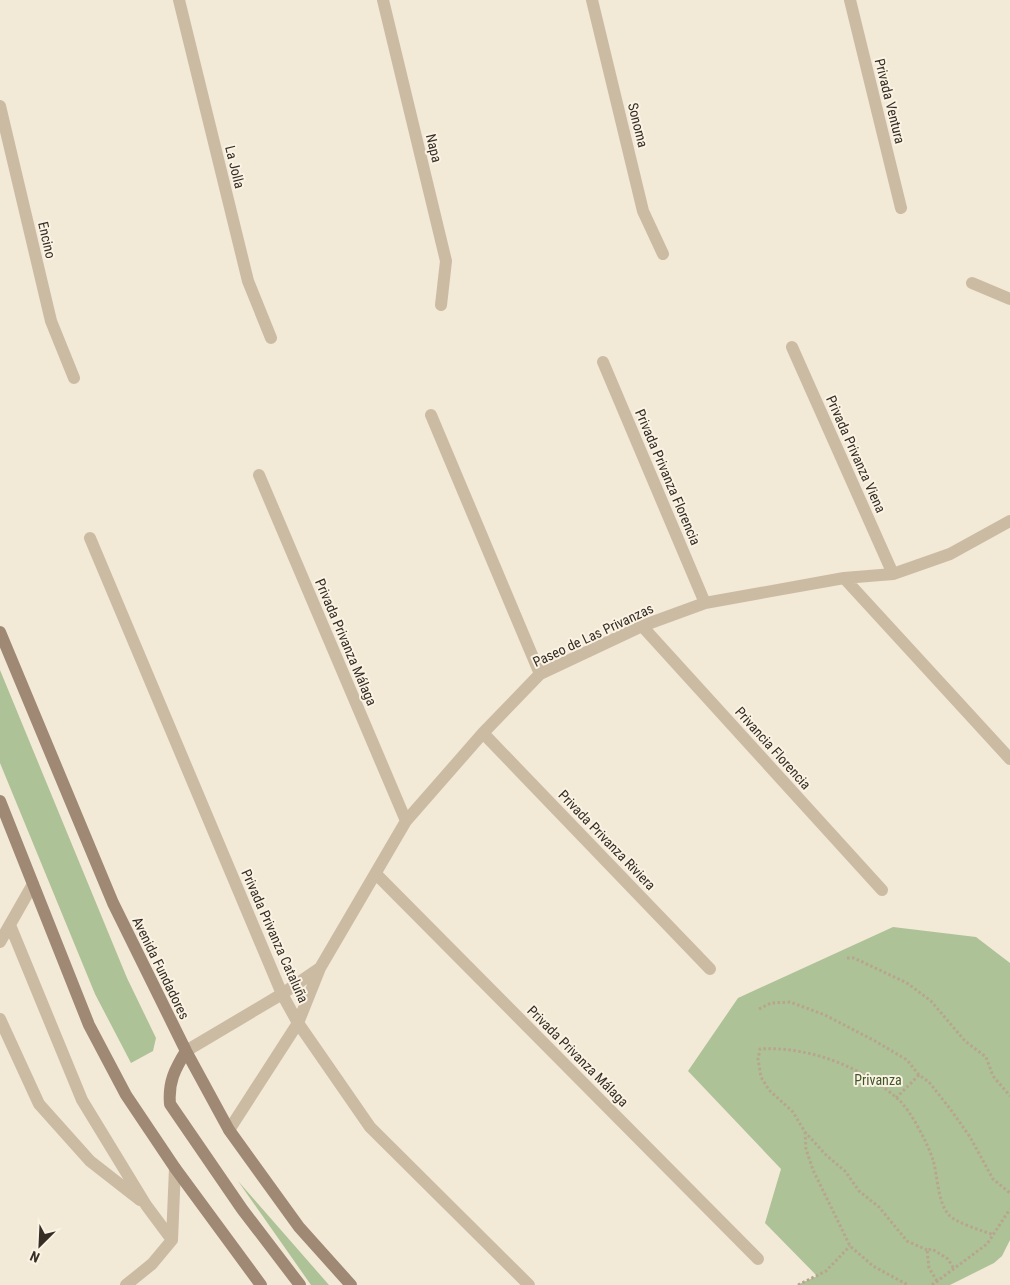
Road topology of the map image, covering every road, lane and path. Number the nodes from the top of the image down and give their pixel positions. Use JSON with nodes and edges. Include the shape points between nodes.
{"nodes":[{"id":1,"x":179,"y":0,"type":"edge"},
{"id":2,"x":383,"y":0,"type":"edge"},
{"id":3,"x":592,"y":0,"type":"edge"},
{"id":4,"x":850,"y":0,"type":"edge"},
{"id":5,"x":0,"y":106,"type":"edge"},
{"id":6,"x":901,"y":208,"type":"dead end"},
{"id":7,"x":663,"y":254,"type":"dead end"},
{"id":8,"x":972,"y":283,"type":"dead end"},
{"id":9,"x":1010,"y":298,"type":"edge"},
{"id":10,"x":441,"y":305,"type":"dead end"},
{"id":11,"x":271,"y":338,"type":"dead end"},
{"id":12,"x":792,"y":347,"type":"dead end"},
{"id":13,"x":603,"y":362,"type":"dead end"},
{"id":14,"x":74,"y":378,"type":"dead end"},
{"id":15,"x":431,"y":415,"type":"dead end"},
{"id":16,"x":259,"y":474,"type":"dead end"},
{"id":17,"x":1010,"y":522,"type":"edge"},
{"id":18,"x":90,"y":538,"type":"dead end"},
{"id":19,"x":893,"y":574,"type":"junction"},
{"id":20,"x":844,"y":578,"type":"junction"},
{"id":21,"x":705,"y":603,"type":"junction"},
{"id":22,"x":642,"y":626,"type":"junction"},
{"id":23,"x":0,"y":632,"type":"edge"},
{"id":24,"x":540,"y":674,"type":"junction"},
{"id":25,"x":483,"y":733,"type":"junction"},
{"id":26,"x":1010,"y":759,"type":"edge"},
{"id":27,"x":0,"y":801,"type":"edge"},
{"id":28,"x":406,"y":821,"type":"junction"},
{"id":29,"x":376,"y":874,"type":"junction"},
{"id":30,"x":33,"y":884,"type":"junction"},
{"id":31,"x":882,"y":890,"type":"dead end"},
{"id":32,"x":10,"y":925,"type":"junction"},
{"id":33,"x":0,"y":942,"type":"edge"},
{"id":34,"x":847,"y":958,"type":"dead end"},
{"id":35,"x":320,"y":968,"type":"junction"},
{"id":36,"x":710,"y":969,"type":"dead end"},
{"id":37,"x":282,"y":994,"type":"junction"},
{"id":38,"x":759,"y":1009,"type":"dead end"},
{"id":39,"x":0,"y":1020,"type":"edge"},
{"id":40,"x":298,"y":1022,"type":"junction"},
{"id":41,"x":186,"y":1051,"type":"junction"},
{"id":42,"x":918,"y":1075,"type":"junction"},
{"id":43,"x":1010,"y":1096,"type":"edge"},
{"id":44,"x":896,"y":1098,"type":"junction"},
{"id":45,"x":229,"y":1130,"type":"junction"},
{"id":46,"x":805,"y":1132,"type":"junction"},
{"id":47,"x":176,"y":1168,"type":"junction"},
{"id":48,"x":1010,"y":1192,"type":"edge"},
{"id":49,"x":146,"y":1205,"type":"junction"},
{"id":50,"x":1010,"y":1209,"type":"edge"},
{"id":51,"x":994,"y":1235,"type":"junction"},
{"id":52,"x":172,"y":1240,"type":"junction"},
{"id":53,"x":850,"y":1246,"type":"junction"},
{"id":54,"x":927,"y":1250,"type":"junction"},
{"id":55,"x":758,"y":1259,"type":"dead end"},
{"id":56,"x":954,"y":1269,"type":"junction"},
{"id":57,"x":937,"y":1282,"type":"junction"},
{"id":58,"x":126,"y":1285,"type":"edge"},
{"id":59,"x":261,"y":1285,"type":"edge"},
{"id":60,"x":300,"y":1285,"type":"edge"},
{"id":61,"x":351,"y":1285,"type":"edge"},
{"id":62,"x":529,"y":1285,"type":"edge"},
{"id":63,"x":798,"y":1285,"type":"edge"},
{"id":64,"x":908,"y":1285,"type":"edge"},
{"id":65,"x":932,"y":1285,"type":"edge"}],
"edges":[{"from":1,"to":11,"type":"street","name":"La Jolla","via":[[248,281]]},
{"from":2,"to":10,"type":"street","name":"Napa","via":[[446,261]]},
{"from":3,"to":7,"type":"street","name":"Sonoma","via":[[643,211]]},
{"from":4,"to":6,"type":"street","name":"Privada Ventura"},
{"from":5,"to":14,"type":"street","name":"Encino","via":[[51,321]]},
{"from":8,"to":9,"type":"street"},
{"from":12,"to":19,"type":"street","name":"Privada Privanza Viena"},
{"from":13,"to":21,"type":"street","name":"Privada Privanza Florencia"},
{"from":15,"to":24,"type":"street"},
{"from":16,"to":28,"type":"street","name":"Privada Privanza Málaga"},
{"from":17,"to":19,"type":"street","name":"Paseo de Las Privanzas","via":[[950,554]]},
{"from":18,"to":37,"type":"street","name":"Privada Privanza Cataluña"},
{"from":19,"to":20,"type":"street","name":"Paseo de Las Privanzas"},
{"from":20,"to":21,"type":"street","name":"Paseo de Las Privanzas"},
{"from":20,"to":26,"type":"street"},
{"from":21,"to":22,"type":"street","name":"Paseo de Las Privanzas"},
{"from":22,"to":24,"type":"street","name":"Paseo de Las Privanzas"},
{"from":22,"to":31,"type":"street","name":"Privancia Florencia"},
{"from":23,"to":41,"type":"main road","name":"Avenida Fundadores","via":[[113,903]]},
{"from":24,"to":25,"type":"street","name":"Paseo de Las Privanzas"},
{"from":25,"to":28,"type":"street","name":"Paseo de Las Privanzas"},
{"from":25,"to":36,"type":"street","name":"Privada Privanza Riviera"},
{"from":27,"to":30,"type":"main road"},
{"from":28,"to":29,"type":"street","name":"Paseo de Las Privanzas"},
{"from":29,"to":35,"type":"street","name":"Paseo de Las Privanzas"},
{"from":29,"to":55,"type":"street","name":"Privada Privanza Málaga"},
{"from":30,"to":32,"type":"street"},
{"from":30,"to":47,"type":"main road","via":[[89,1025],[126,1095]]},
{"from":32,"to":33,"type":"street"},
{"from":32,"to":49,"type":"street","via":[[82,1100]]},
{"from":34,"to":43,"type":"path","via":[[854,958],[907,983],[931,1002],[965,1041],[986,1057],[993,1076]]},
{"from":35,"to":37,"type":"street","name":"Paseo de Las Privanzas"},
{"from":35,"to":40,"type":"street","name":"Paseo de Las Privanzas"},
{"from":37,"to":40,"type":"street","name":"Privada Privanza Cataluña"},
{"from":37,"to":41,"type":"street","name":"Paseo de Las Privanzas"},
{"from":38,"to":42,"type":"path","via":[[771,1002],[790,1002],[825,1015],[907,1060]]},
{"from":39,"to":49,"type":"street","via":[[39,1104],[90,1161]]},
{"from":40,"to":45,"type":"street","name":"Paseo de Las Privanzas"},
{"from":40,"to":62,"type":"street","name":"Privada Privanza Cataluña","via":[[370,1127]]},
{"from":41,"to":45,"type":"main road","name":"Avenida Fundadores"},
{"from":41,"to":60,"type":"main road","via":[[168,1088],[170,1104],[242,1209]]},
{"from":42,"to":44,"type":"path"},
{"from":42,"to":48,"type":"path","via":[[951,1110],[993,1179]]},
{"from":44,"to":46,"type":"path","via":[[835,1061],[806,1051],[760,1049],[761,1077],[769,1090],[793,1112]]},
{"from":44,"to":51,"type":"path","via":[[913,1120],[933,1159],[944,1206],[950,1216]]},
{"from":45,"to":61,"type":"main road","name":"Avenida Fundadores","via":[[299,1227]]},
{"from":46,"to":53,"type":"path","via":[[806,1149],[813,1170]]},
{"from":46,"to":54,"type":"path","via":[[908,1241]]},
{"from":47,"to":52,"type":"street"},
{"from":47,"to":59,"type":"main road"},
{"from":49,"to":52,"type":"street"},
{"from":50,"to":51,"type":"path"},
{"from":51,"to":56,"type":"path"},
{"from":52,"to":58,"type":"street","via":[[152,1264]]},
{"from":53,"to":63,"type":"path","via":[[826,1271]]},
{"from":53,"to":64,"type":"path","via":[[874,1266]]},
{"from":54,"to":56,"type":"path","via":[[932,1249],[948,1259]]},
{"from":54,"to":57,"type":"path","via":[[929,1268]]},
{"from":56,"to":57,"type":"path"},
{"from":57,"to":65,"type":"path"}]}
